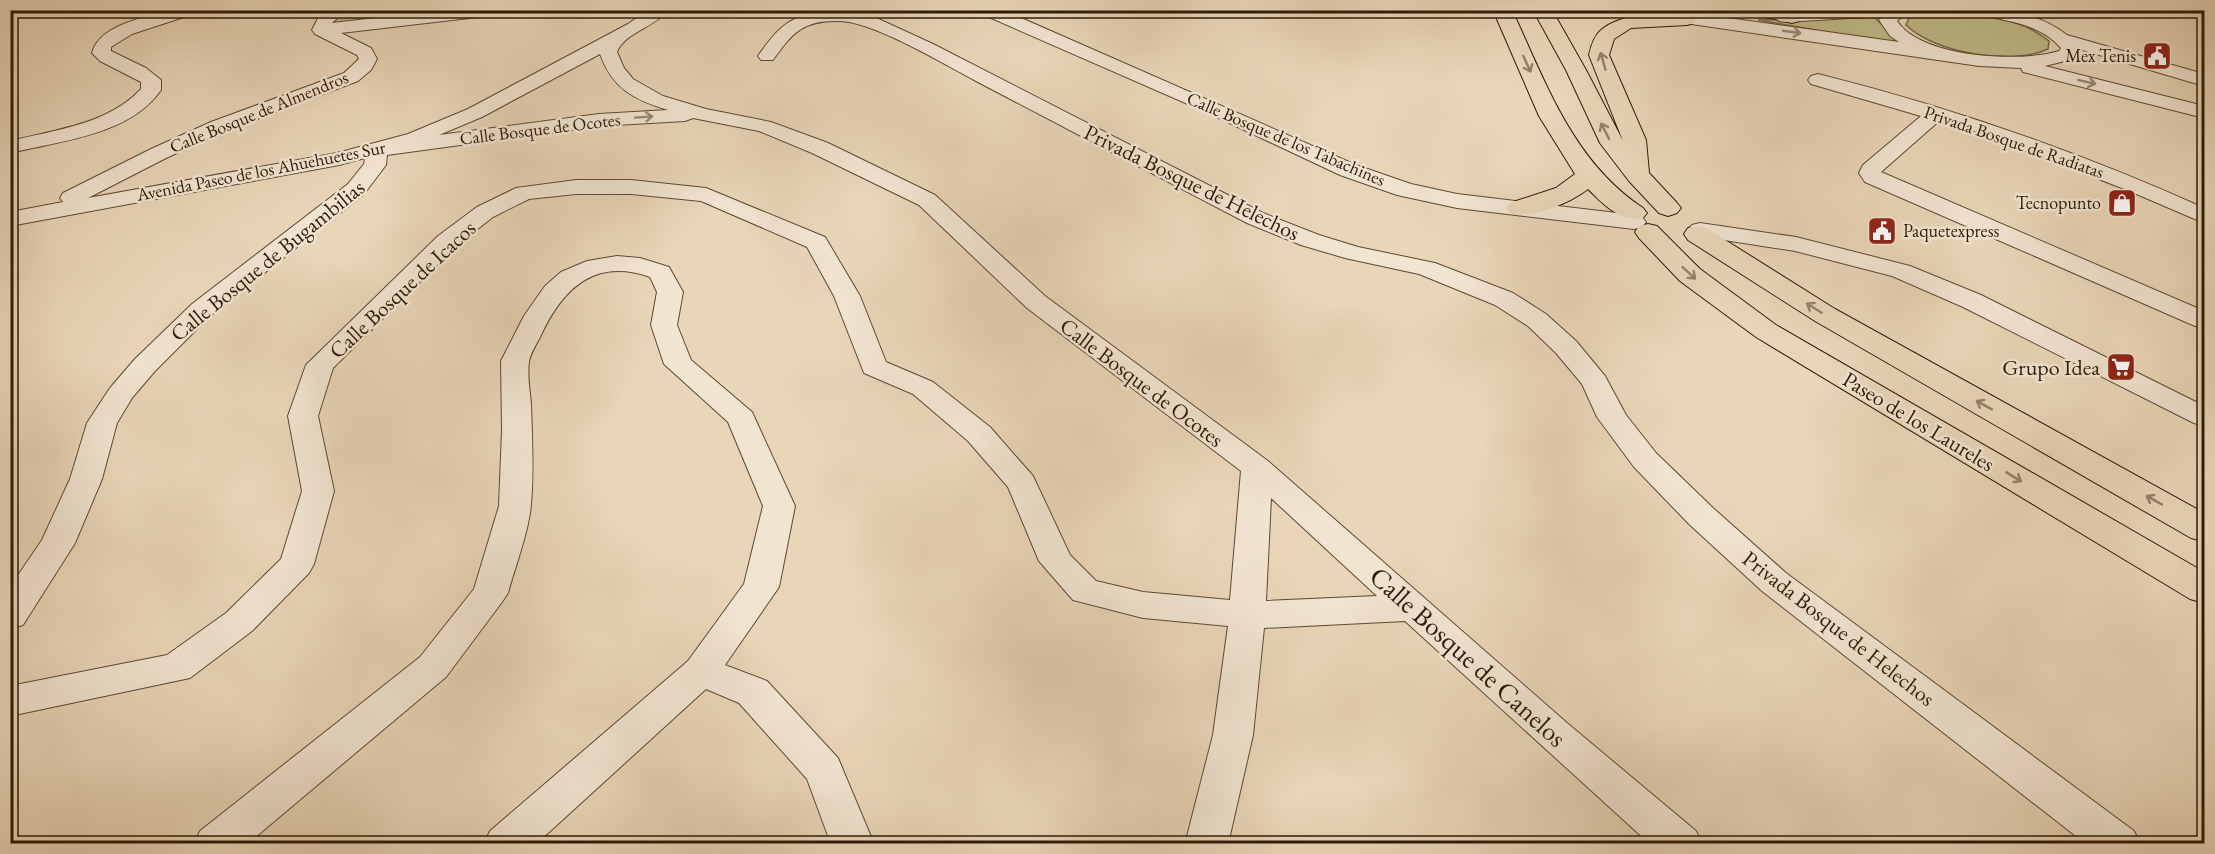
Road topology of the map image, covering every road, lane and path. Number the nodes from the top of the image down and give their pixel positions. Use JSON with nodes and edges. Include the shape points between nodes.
{"nodes":[{"id":1,"x":20,"y":10,"type":"edge"},
{"id":2,"x":188,"y":10,"type":"edge"},
{"id":3,"x":338,"y":10,"type":"edge"},
{"id":4,"x":495,"y":10,"type":"edge"},
{"id":5,"x":638,"y":10,"type":"edge"},
{"id":6,"x":660,"y":10,"type":"edge"},
{"id":7,"x":988,"y":10,"type":"edge"},
{"id":8,"x":1502,"y":10,"type":"edge"},
{"id":9,"x":1542,"y":10,"type":"edge"},
{"id":10,"x":1630,"y":10,"type":"edge"},
{"id":11,"x":1662,"y":10,"type":"edge"},
{"id":12,"x":1759,"y":10,"type":"edge"},
{"id":13,"x":1990,"y":10,"type":"edge"},
{"id":14,"x":1899,"y":11,"type":"edge"},
{"id":15,"x":1984,"y":11,"type":"edge"},
{"id":16,"x":10,"y":15,"type":"edge"},
{"id":17,"x":1792,"y":17,"type":"junction"},
{"id":18,"x":1687,"y":19,"type":"junction"},
{"id":19,"x":321,"y":30,"type":"junction"},
{"id":20,"x":613,"y":39,"type":"junction"},
{"id":21,"x":2064,"y":39,"type":"junction"},
{"id":22,"x":1953,"y":55,"type":"junction"},
{"id":23,"x":767,"y":57,"type":"dead end"},
{"id":24,"x":2010,"y":63,"type":"junction"},
{"id":25,"x":1818,"y":80,"type":"dead end"},
{"id":26,"x":2205,"y":80,"type":"edge"},
{"id":27,"x":2205,"y":112,"type":"edge"},
{"id":28,"x":464,"y":113,"type":"junction"},
{"id":29,"x":1936,"y":113,"type":"junction"},
{"id":30,"x":703,"y":114,"type":"junction"},
{"id":31,"x":10,"y":147,"type":"edge"},
{"id":32,"x":377,"y":150,"type":"junction"},
{"id":33,"x":1588,"y":175,"type":"junction"},
{"id":34,"x":1638,"y":176,"type":"junction"},
{"id":35,"x":71,"y":198,"type":"junction"},
{"id":36,"x":1519,"y":208,"type":"junction"},
{"id":37,"x":10,"y":209,"type":"edge"},
{"id":38,"x":2205,"y":216,"type":"edge"},
{"id":39,"x":10,"y":219,"type":"edge"},
{"id":40,"x":1646,"y":219,"type":"junction"},
{"id":41,"x":1699,"y":232,"type":"junction"},
{"id":42,"x":2205,"y":320,"type":"edge"},
{"id":43,"x":2205,"y":417,"type":"edge"},
{"id":44,"x":1257,"y":468,"type":"junction"},
{"id":45,"x":2205,"y":529,"type":"edge"},
{"id":46,"x":2205,"y":589,"type":"edge"},
{"id":47,"x":1414,"y":608,"type":"junction"},
{"id":48,"x":1247,"y":615,"type":"junction"},
{"id":49,"x":10,"y":616,"type":"edge"},
{"id":50,"x":701,"y":671,"type":"junction"},
{"id":51,"x":10,"y":701,"type":"edge"},
{"id":52,"x":215,"y":843,"type":"edge"},
{"id":53,"x":505,"y":843,"type":"edge"},
{"id":54,"x":853,"y":843,"type":"edge"},
{"id":55,"x":1206,"y":843,"type":"edge"},
{"id":56,"x":1681,"y":843,"type":"edge"},
{"id":57,"x":2120,"y":843,"type":"edge"}],
"edges":[{"from":1,"to":16,"type":"street"},
{"from":2,"to":31,"type":"street","via":[[126,30],[101,49],[105,57],[151,80],[151,90],[141,100],[122,113],[93,124]]},
{"from":3,"to":19,"type":"street","via":[[324,20]]},
{"from":4,"to":19,"type":"street"},
{"from":5,"to":28,"type":"street","name":"Avenida Paseo de los Ahuehuetes Sur"},
{"from":6,"to":20,"type":"street","name":"Avenida Paseo de los Ahuehuetes Sur"},
{"from":7,"to":36,"type":"street","name":"Calle Bosque de los Tabachines","via":[[1348,171],[1405,190]]},
{"from":8,"to":33,"type":"main road","name":"Paseo de los Laureles","one_way":true,"via":[[1558,131]]},
{"from":34,"to":9,"type":"main road","name":"Paseo de los Laureles","one_way":true,"via":[[1608,138]]},
{"from":10,"to":18,"type":"street"},
{"from":11,"to":17,"type":"street","via":[[1723,19]]},
{"from":12,"to":17,"type":"main road"},
{"from":13,"to":15,"type":"street"},
{"from":14,"to":17,"type":"street"},
{"from":14,"to":22,"type":"street","via":[[1888,20],[1896,32]]},
{"from":15,"to":21,"type":"street","via":[[2033,23]]},
{"from":18,"to":22,"type":"street","one_way":true},
{"from":34,"to":18,"type":"main road","one_way":true,"via":[[1634,140],[1599,55],[1602,43],[1608,33],[1623,25]]},
{"from":19,"to":35,"type":"street","name":"Calle Bosque de Almendros","via":[[365,52],[368,59],[364,67],[333,85],[220,124]]},
{"from":20,"to":28,"type":"street","name":"Avenida Paseo de los Ahuehuetes Sur"},
{"from":20,"to":30,"type":"street","name":"Calle Bosque de Ocotes","via":[[608,52],[611,64],[626,83],[656,100]]},
{"from":21,"to":24,"type":"street","via":[[2070,48],[2067,55],[2055,61]]},
{"from":21,"to":26,"type":"street"},
{"from":22,"to":24,"type":"street"},
{"from":23,"to":57,"type":"street","name":"Privada Bosque de Helechos","via":[[785,31],[798,24],[822,17],[856,17],[927,48],[1255,219],[1354,253],[1426,268],[1504,299],[1537,320],[1566,347],[1595,382],[1612,417],[1645,460],[1773,582]]},
{"from":24,"to":27,"type":"street","one_way":true},
{"from":25,"to":29,"type":"street","name":"Privada Bosque de Radiatas"},
{"from":28,"to":32,"type":"street","name":"Avenida Paseo de los Ahuehuetes Sur","via":[[439,129]]},
{"from":28,"to":35,"type":"street","name":"Avenida Paseo de los Ahuehuetes Sur","via":[[333,152]]},
{"from":29,"to":38,"type":"street","name":"Privada Bosque de Radiatas","via":[[2135,185]]},
{"from":29,"to":42,"type":"street","via":[[1871,170],[1873,177]]},
{"from":32,"to":30,"type":"street","name":"Calle Bosque de Ocotes","one_way":true,"via":[[599,120]]},
{"from":30,"to":44,"type":"street","name":"Calle Bosque de Ocotes","via":[[765,126],[927,200],[1036,302]]},
{"from":32,"to":39,"type":"street","name":"Avenida Paseo de los Ahuehuetes Sur"},
{"from":32,"to":49,"type":"street","name":"Calle Bosque de Bugambilias","via":[[375,165],[356,189],[201,310],[120,394],[102,423],[86,479],[58,543]]},
{"from":33,"to":36,"type":"main road","via":[[1557,198]]},
{"from":33,"to":40,"type":"main road","name":"Paseo de los Laureles","via":[[1611,197]]},
{"from":34,"to":40,"type":"main road","name":"Paseo de los Laureles"},
{"from":35,"to":37,"type":"street","name":"Avenida Paseo de los Ahuehuetes Sur"},
{"from":36,"to":40,"type":"street","name":"Calle Bosque de los Tabachines"},
{"from":40,"to":41,"type":"main road","via":[[1681,238]]},
{"from":40,"to":46,"type":"main road","name":"Paseo de los Laureles","one_way":true,"via":[[1690,275],[1766,331]]},
{"from":41,"to":43,"type":"street","via":[[1796,244],[1901,271],[1972,301]]},
{"from":45,"to":41,"type":"main road","name":"Paseo de los Laureles","one_way":true,"via":[[1825,315]]},
{"from":44,"to":47,"type":"street","name":"Calle Bosque de Canelos"},
{"from":44,"to":48,"type":"street"},
{"from":47,"to":48,"type":"street","name":"Calle Bosque de Icacos"},
{"from":47,"to":56,"type":"street","name":"Calle Bosque de Canelos"},
{"from":48,"to":51,"type":"street","name":"Calle Bosque de Icacos","via":[[1143,605],[1084,591],[1056,561],[1022,483],[979,434],[923,388],[874,367],[847,296],[816,242],[706,195],[576,188],[524,193],[485,212],[447,241],[320,365],[303,416],[318,491],[297,564],[239,622],[177,668]]},
{"from":48,"to":55,"type":"street","via":[[1233,735]]},
{"from":50,"to":52,"type":"street","via":[[761,587],[778,506],[741,418],[678,364],[664,325],[670,292],[660,272],[640,265],[596,266],[570,277],[554,291],[514,361],[515,506],[490,593],[433,667]]},
{"from":50,"to":53,"type":"street"},
{"from":50,"to":54,"type":"street","via":[[753,692],[824,770]]}]}
